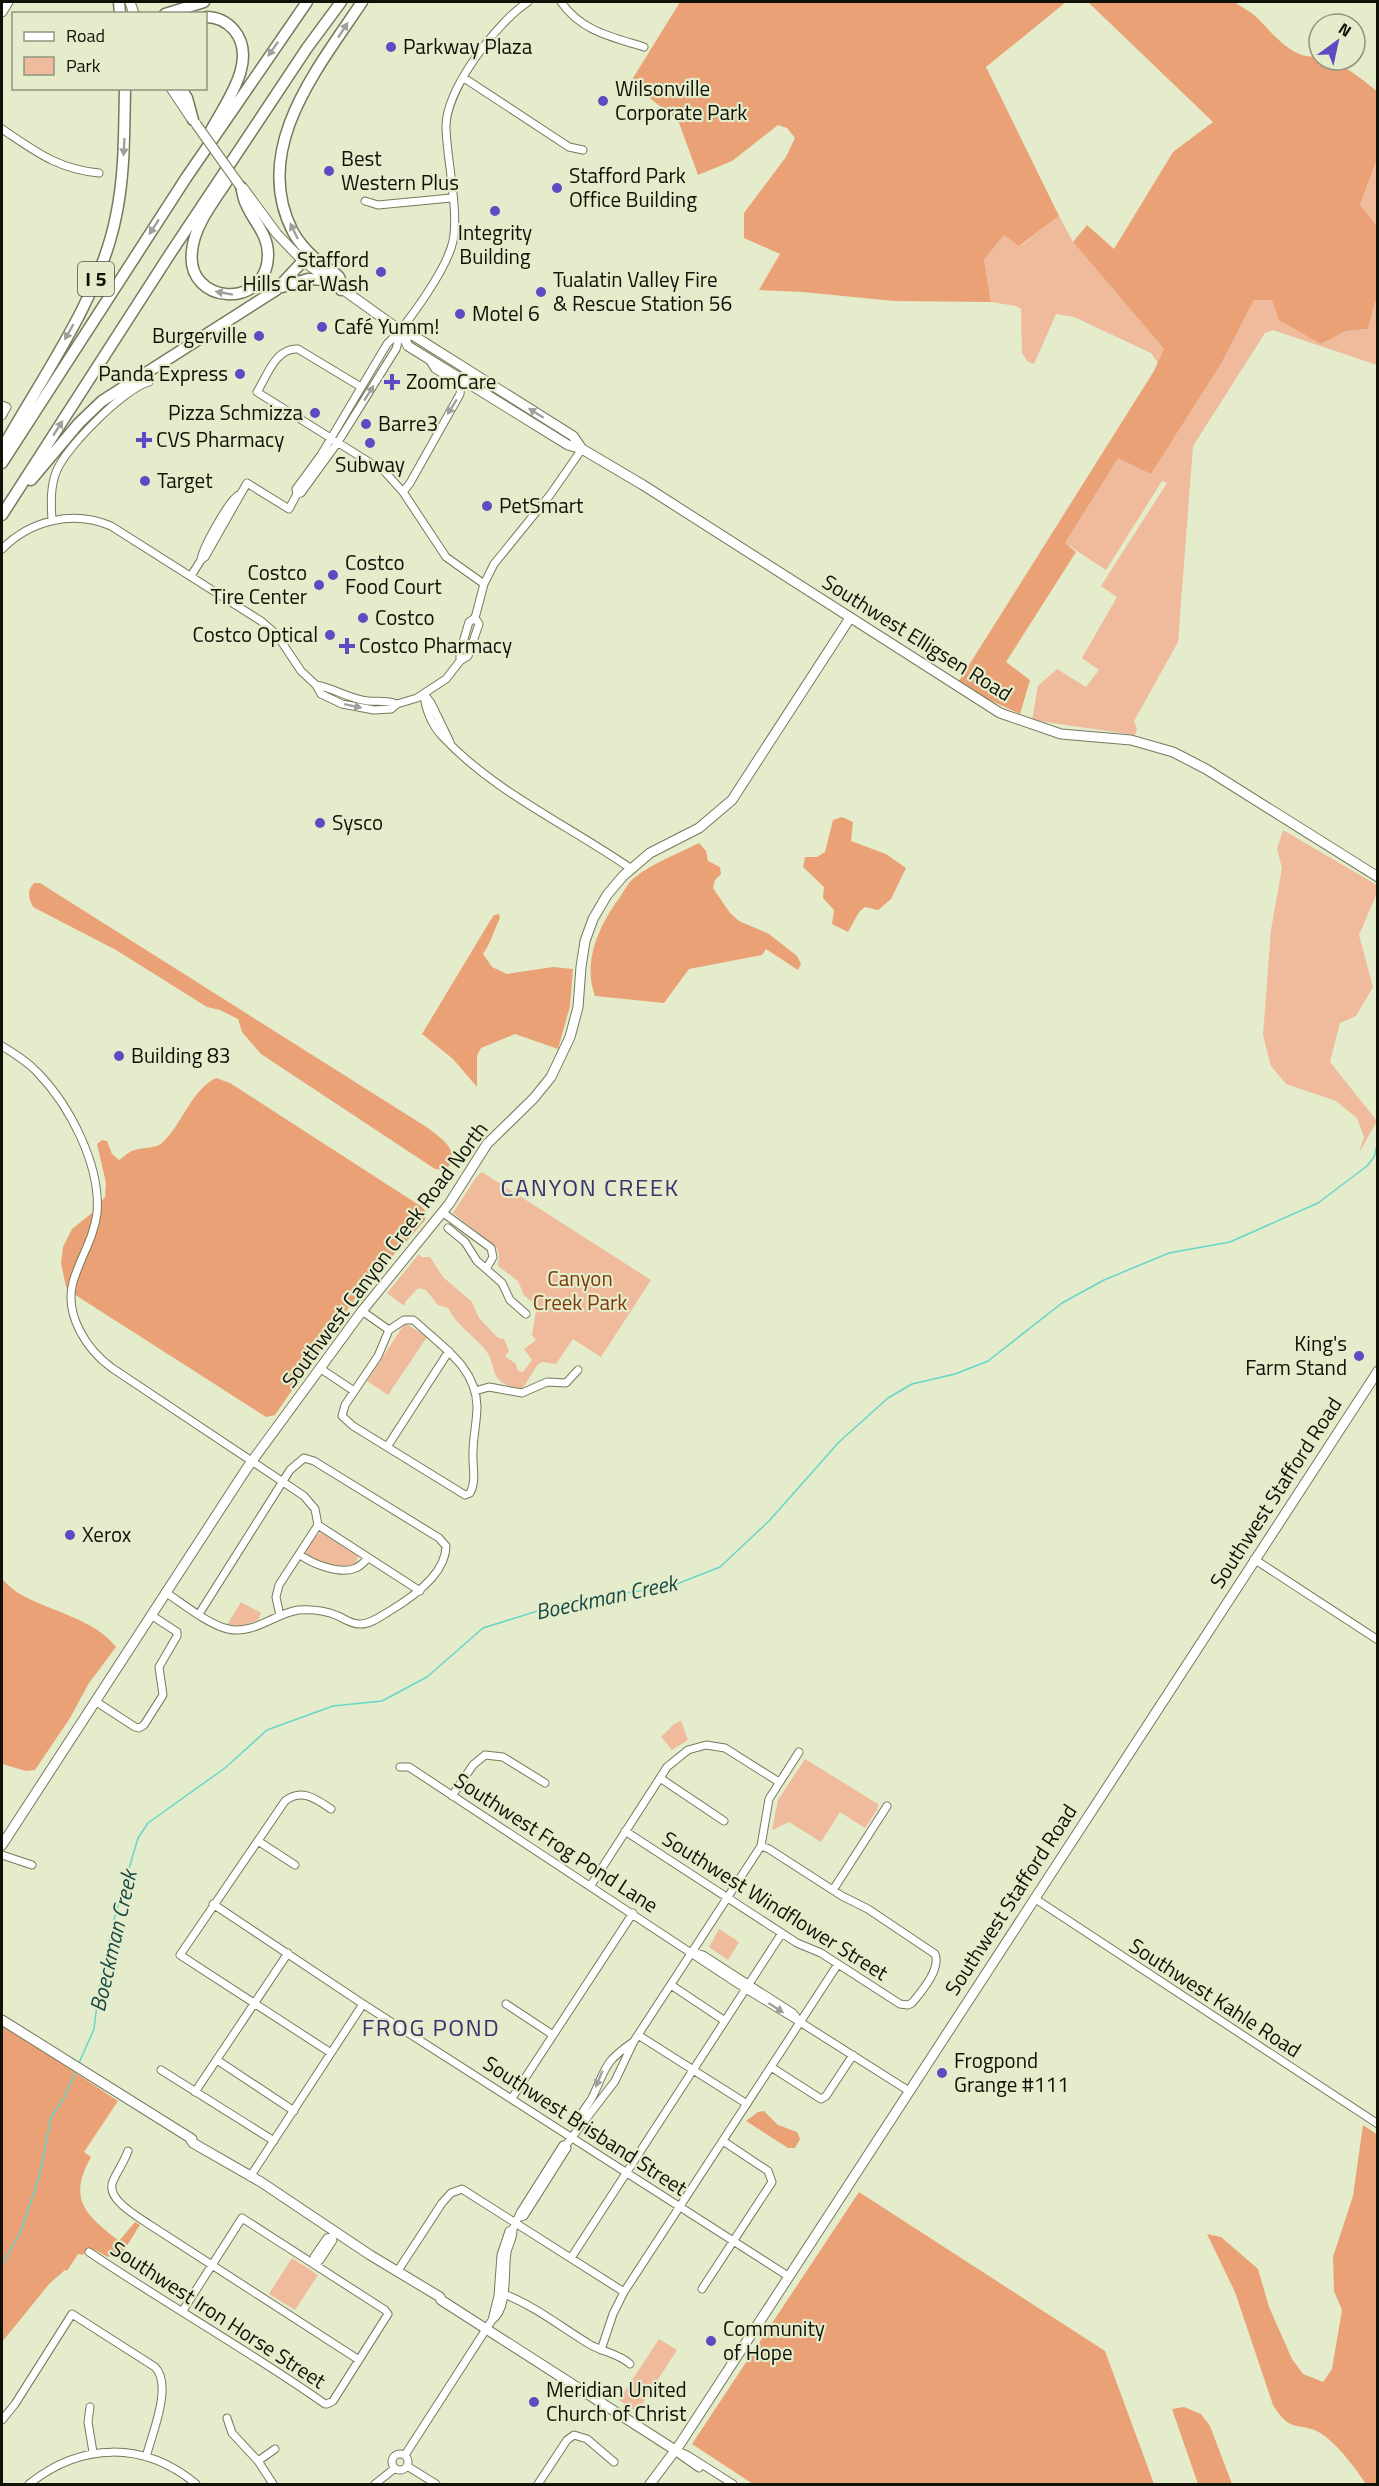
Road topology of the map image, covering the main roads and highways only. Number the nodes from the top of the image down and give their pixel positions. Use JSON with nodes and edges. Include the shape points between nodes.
{"nodes":[{"id":1,"x":8,"y":2,"type":"edge"},
{"id":2,"x":204,"y":2,"type":"edge"},
{"id":3,"x":307,"y":2,"type":"edge"},
{"id":4,"x":341,"y":2,"type":"edge"},
{"id":5,"x":362,"y":2,"type":"edge"},
{"id":6,"x":2,"y":12,"type":"edge"},
{"id":7,"x":172,"y":12,"type":"edge"},
{"id":8,"x":207,"y":17,"type":"edge"},
{"id":9,"x":125,"y":90,"type":"edge"},
{"id":10,"x":172,"y":90,"type":"edge"},
{"id":11,"x":182,"y":90,"type":"edge"},
{"id":12,"x":265,"y":112,"type":"junction"},
{"id":13,"x":194,"y":122,"type":"junction"},
{"id":14,"x":186,"y":178,"type":"junction"},
{"id":15,"x":241,"y":186,"type":"junction"},
{"id":16,"x":303,"y":261,"type":"junction"},
{"id":17,"x":327,"y":280,"type":"junction"},
{"id":18,"x":276,"y":290,"type":"junction"},
{"id":19,"x":341,"y":290,"type":"junction"},
{"id":20,"x":401,"y":331,"type":"junction"},
{"id":21,"x":2,"y":449,"type":"edge"},
{"id":22,"x":582,"y":449,"type":"junction"},
{"id":23,"x":2,"y":463,"type":"edge"},
{"id":24,"x":3,"y":514,"type":"edge"},
{"id":25,"x":850,"y":618,"type":"junction"},
{"id":26,"x":1377,"y":877,"type":"edge"},
{"id":27,"x":1377,"y":1371,"type":"edge"},
{"id":28,"x":2,"y":1845,"type":"edge"},
{"id":29,"x":2,"y":2020,"type":"edge"},
{"id":30,"x":675,"y":2450,"type":"junction"},
{"id":31,"x":650,"y":2484,"type":"edge"}],
"edges":[{"from":1,"to":6,"type":"main road"},
{"from":2,"to":7,"type":"highway"},
{"from":3,"to":14,"type":"highway","number":"I 5","one_way":true},
{"from":4,"to":12,"type":"highway","number":"I 5"},
{"from":19,"to":5,"type":"highway","one_way":true,"via":[[339,277],[304,248],[291,227],[279,171],[285,133],[297,106]]},
{"from":8,"to":14,"type":"highway","number":"I 5","via":[[231,27],[239,37],[243,57],[238,80]]},
{"from":9,"to":21,"type":"highway","number":"I 5","one_way":true,"via":[[120,190],[104,260],[82,308]]},
{"from":10,"to":13,"type":"main road","name":"Southwest Elligsen Road"},
{"from":11,"to":13,"type":"highway"},
{"from":15,"to":12,"type":"highway","number":"I 5","one_way":true,"via":[[247,207],[266,240],[268,262],[255,286],[234,295],[223,294],[199,279],[192,264],[192,250],[202,223]]},
{"from":24,"to":12,"type":"highway","number":"I 5","one_way":true},
{"from":13,"to":15,"type":"main road","name":"Southwest Elligsen Road","bridge":true},
{"from":14,"to":23,"type":"highway","number":"I 5","one_way":true},
{"from":15,"to":16,"type":"main road","name":"Southwest Elligsen Road"},
{"from":16,"to":17,"type":"main road","name":"Southwest Elligsen Road"},
{"from":16,"to":18,"type":"highway","number":"I 5"},
{"from":17,"to":18,"type":"highway","number":"I 5","via":[[308,279]]},
{"from":17,"to":19,"type":"main road","name":"Southwest Elligsen Road"},
{"from":18,"to":24,"type":"highway","number":"I 5","via":[[102,401],[74,428]]},
{"from":19,"to":20,"type":"main road","name":"Southwest Elligsen Road"},
{"from":22,"to":20,"type":"main road","name":"Southwest Elligsen Road","one_way":true,"via":[[573,436]]},
{"from":20,"to":22,"type":"main road","name":"Southwest Elligsen Road","via":[[408,346],[568,446]]},
{"from":22,"to":25,"type":"main road","name":"Southwest Elligsen Road"},
{"from":25,"to":26,"type":"main road","name":"Southwest Elligsen Road","via":[[986,705],[1017,720],[1060,734],[1146,743],[1195,763]]},
{"from":25,"to":28,"type":"main road","name":"Southwest Canyon Creek Road North","via":[[732,800],[709,822],[630,868],[607,895],[590,925],[581,961],[576,1018],[558,1064],[539,1093],[487,1144],[442,1212],[362,1311],[252,1461]]},
{"from":27,"to":30,"type":"main road","name":"Southwest Stafford Road"},
{"from":29,"to":30,"type":"main road"},
{"from":30,"to":31,"type":"main road","name":"Southwest Stafford Road"}]}
